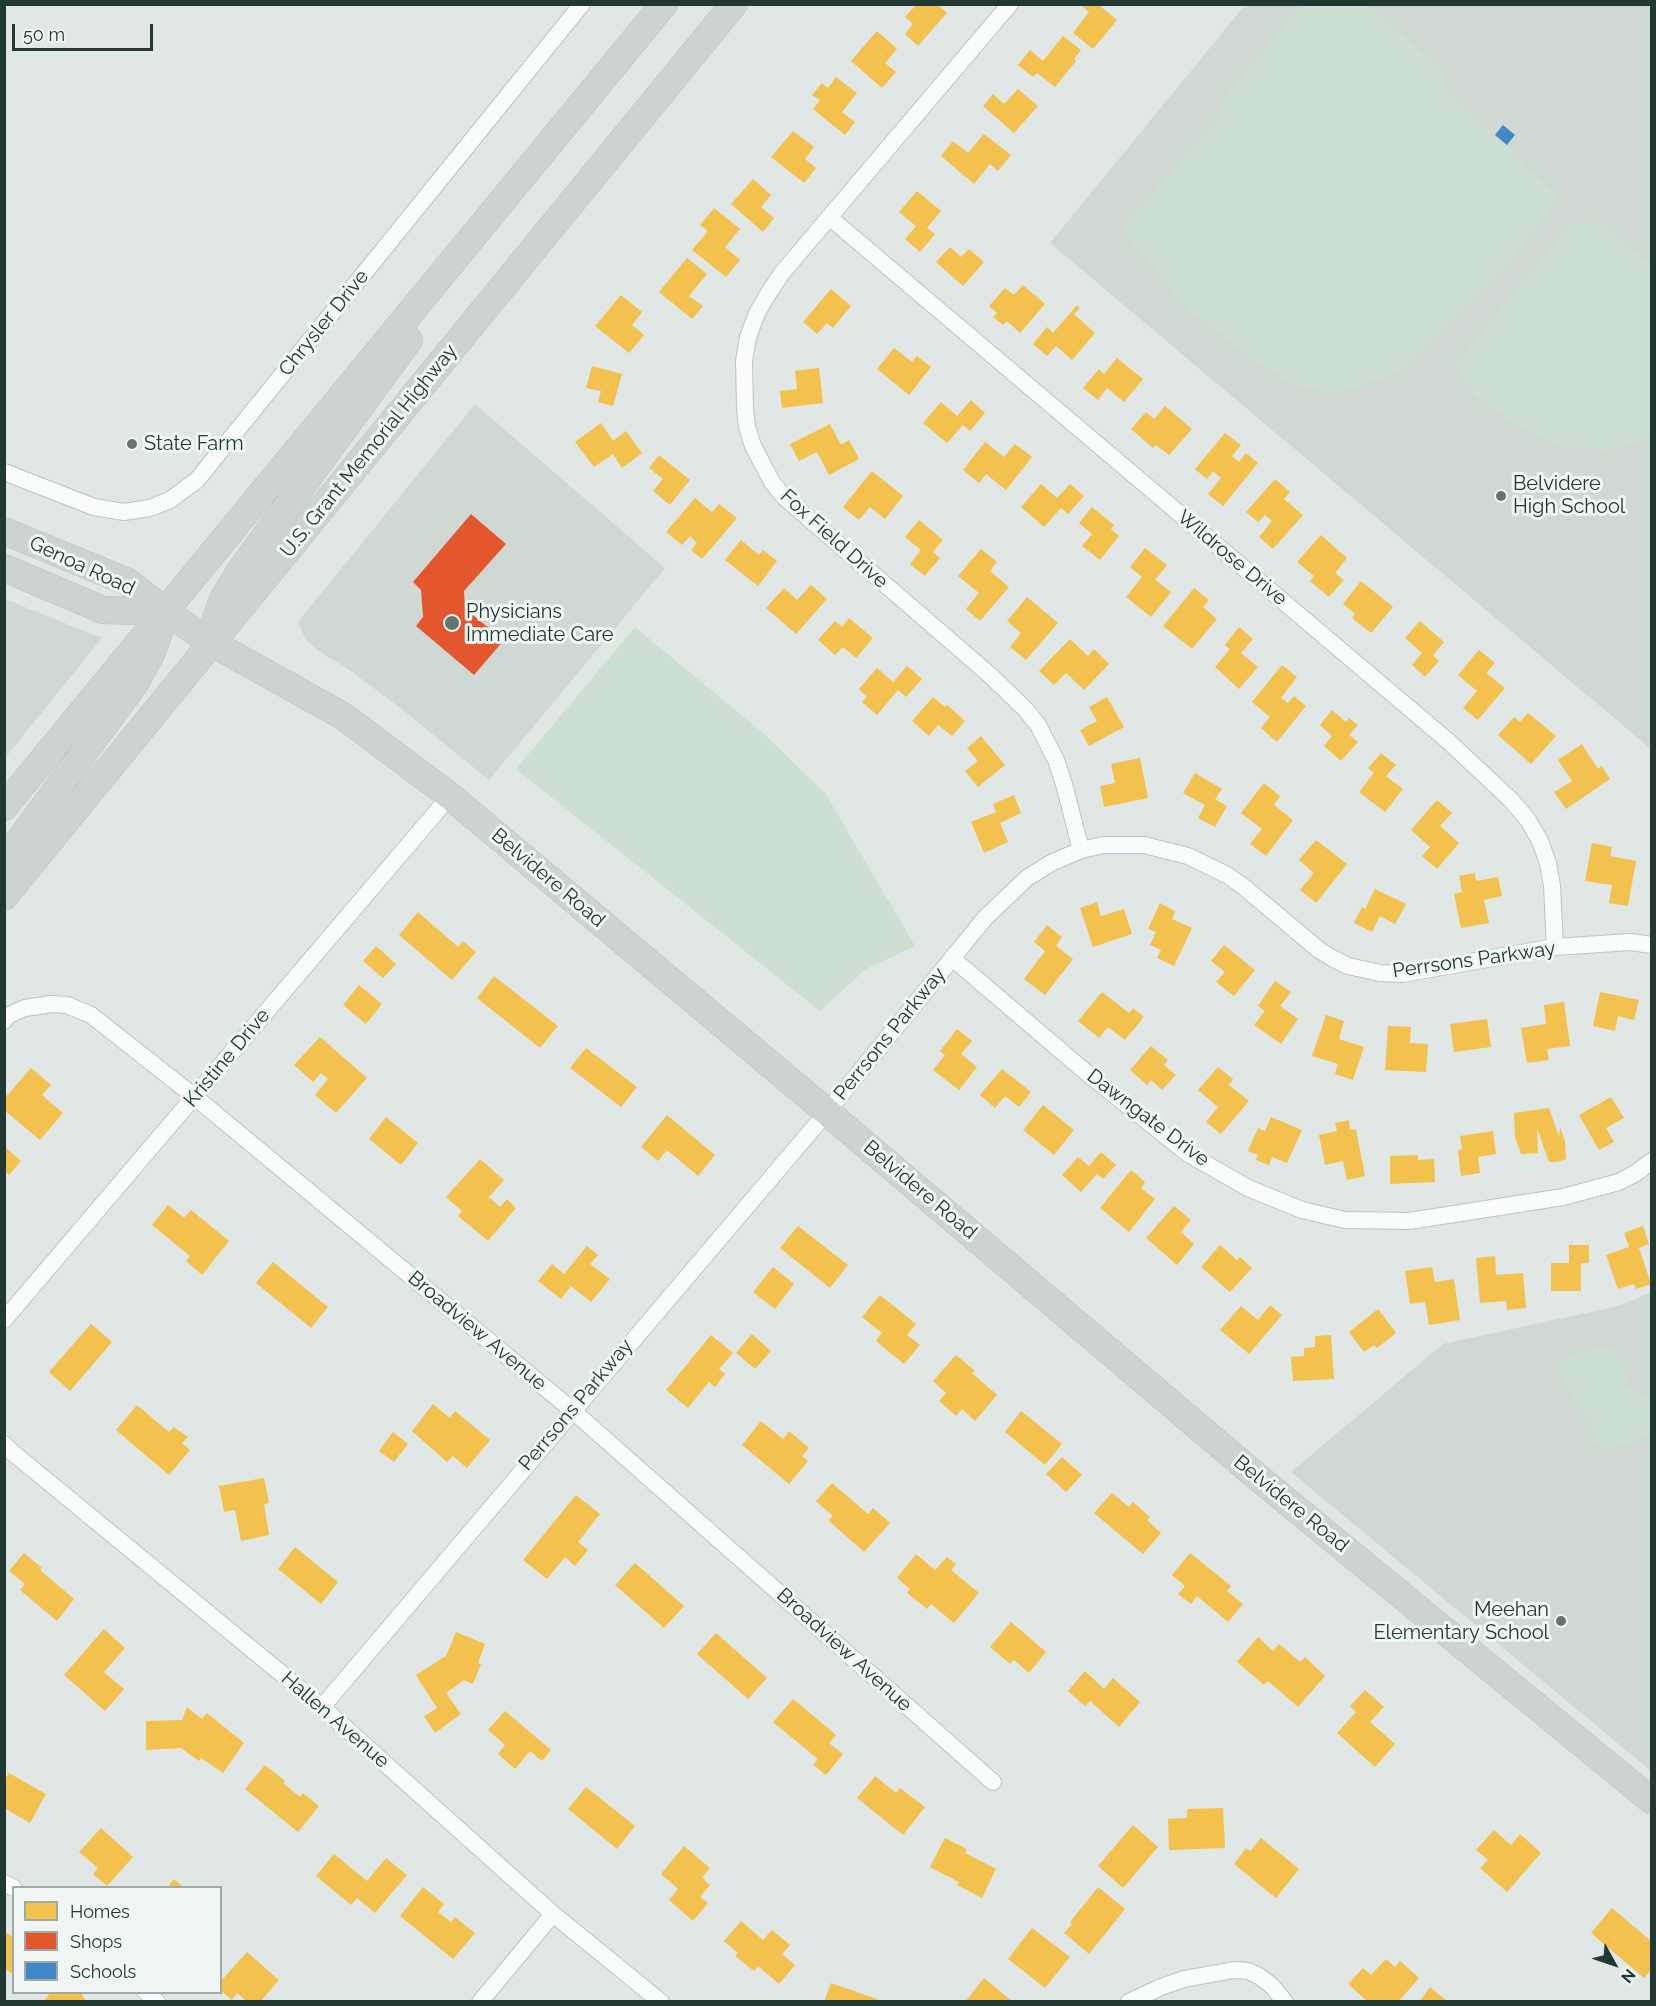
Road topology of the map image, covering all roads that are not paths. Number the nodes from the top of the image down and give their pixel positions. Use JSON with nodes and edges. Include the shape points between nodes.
{"nodes":[{"id":1,"x":582,"y":4,"type":"edge"},
{"id":2,"x":664,"y":4,"type":"edge"},
{"id":3,"x":734,"y":4,"type":"edge"},
{"id":4,"x":1010,"y":4,"type":"edge"},
{"id":5,"x":829,"y":217,"type":"junction"},
{"id":6,"x":475,"y":236,"type":"junction"},
{"id":7,"x":4,"y":472,"type":"edge"},
{"id":8,"x":4,"y":531,"type":"edge"},
{"id":9,"x":4,"y":568,"type":"edge"},
{"id":10,"x":166,"y":612,"type":"junction"},
{"id":11,"x":212,"y":642,"type":"junction"},
{"id":12,"x":450,"y":796,"type":"junction"},
{"id":13,"x":4,"y":807,"type":"edge"},
{"id":14,"x":1081,"y":850,"type":"junction"},
{"id":15,"x":4,"y":861,"type":"edge"},
{"id":16,"x":4,"y":897,"type":"edge"},
{"id":17,"x":1652,"y":945,"type":"edge"},
{"id":18,"x":1555,"y":947,"type":"junction"},
{"id":19,"x":952,"y":958,"type":"junction"},
{"id":20,"x":4,"y":1021,"type":"edge"},
{"id":21,"x":195,"y":1097,"type":"junction"},
{"id":22,"x":827,"y":1112,"type":"junction"},
{"id":23,"x":1652,"y":1161,"type":"edge"},
{"id":24,"x":4,"y":1320,"type":"edge"},
{"id":25,"x":572,"y":1410,"type":"junction"},
{"id":26,"x":4,"y":1444,"type":"edge"},
{"id":27,"x":322,"y":1707,"type":"junction"},
{"id":28,"x":993,"y":1782,"type":"dead end"},
{"id":29,"x":1652,"y":1801,"type":"edge"},
{"id":30,"x":553,"y":1914,"type":"junction"},
{"id":31,"x":480,"y":2001,"type":"edge"},
{"id":32,"x":662,"y":2001,"type":"edge"},
{"id":33,"x":1129,"y":2001,"type":"edge"},
{"id":34,"x":1285,"y":2001,"type":"edge"}],
"edges":[{"from":1,"to":7,"type":"street","name":"Chrysler Drive","via":[[197,480],[170,500],[124,512],[94,507]]},
{"from":2,"to":6,"type":"main road"},
{"from":3,"to":11,"type":"main road","name":"U.S. Grant Memorial Highway"},
{"from":4,"to":5,"type":"street","name":"Fox Field Drive"},
{"from":5,"to":14,"type":"street","name":"Fox Field Drive","via":[[782,273],[757,313],[748,337],[743,386],[753,446],[784,498],[1026,710],[1056,760]]},
{"from":5,"to":18,"type":"street","name":"Wildrose Drive","via":[[1448,741],[1511,800],[1540,841],[1548,863]]},
{"from":6,"to":10,"type":"main road"},
{"from":6,"to":11,"type":"main road","via":[[420,325],[242,568],[223,599]]},
{"from":8,"to":10,"type":"main road","name":"Genoa Road","via":[[128,582]]},
{"from":9,"to":10,"type":"main road","name":"Genoa Road","via":[[104,610]]},
{"from":10,"to":11,"type":"main road","name":"Belvidere Road"},
{"from":10,"to":13,"type":"main road"},
{"from":10,"to":15,"type":"main road","via":[[152,652],[134,685]]},
{"from":11,"to":12,"type":"main road","name":"Belvidere Road","via":[[344,716]]},
{"from":11,"to":16,"type":"main road","name":"U.S. Grant Memorial Highway"},
{"from":12,"to":21,"type":"street","name":"Kristine Drive"},
{"from":12,"to":22,"type":"main road","name":"Belvidere Road"},
{"from":14,"to":18,"type":"street","name":"Perrsons Parkway","via":[[1104,845],[1144,845],[1188,856],[1244,887],[1319,950],[1364,970],[1402,974]]},
{"from":14,"to":19,"type":"street","name":"Perrsons Parkway","via":[[1027,878],[985,918]]},
{"from":17,"to":18,"type":"street","name":"Perrsons Parkway","via":[[1630,942]]},
{"from":19,"to":22,"type":"street","name":"Perrsons Parkway"},
{"from":19,"to":23,"type":"street","name":"Dawngate Drive","via":[[1187,1153],[1248,1188],[1302,1210],[1345,1220],[1409,1221],[1563,1197],[1619,1182]]},
{"from":20,"to":21,"type":"street","name":"Broadview Avenue","via":[[25,1008],[67,1005],[91,1015]]},
{"from":21,"to":24,"type":"street","name":"Kristine Drive"},
{"from":21,"to":25,"type":"street","name":"Broadview Avenue"},
{"from":22,"to":25,"type":"street","name":"Perrsons Parkway"},
{"from":22,"to":29,"type":"main road","name":"Belvidere Road","via":[[1261,1480]]},
{"from":25,"to":27,"type":"street","name":"Perrsons Parkway"},
{"from":25,"to":28,"type":"street","name":"Broadview Avenue"},
{"from":26,"to":27,"type":"street","name":"Hallen Avenue"},
{"from":27,"to":30,"type":"street","name":"Hallen Avenue"},
{"from":30,"to":31,"type":"street"},
{"from":30,"to":32,"type":"street","name":"Hallen Avenue"},
{"from":33,"to":34,"type":"street","via":[[1161,1987],[1234,1970],[1259,1976]]}]}
